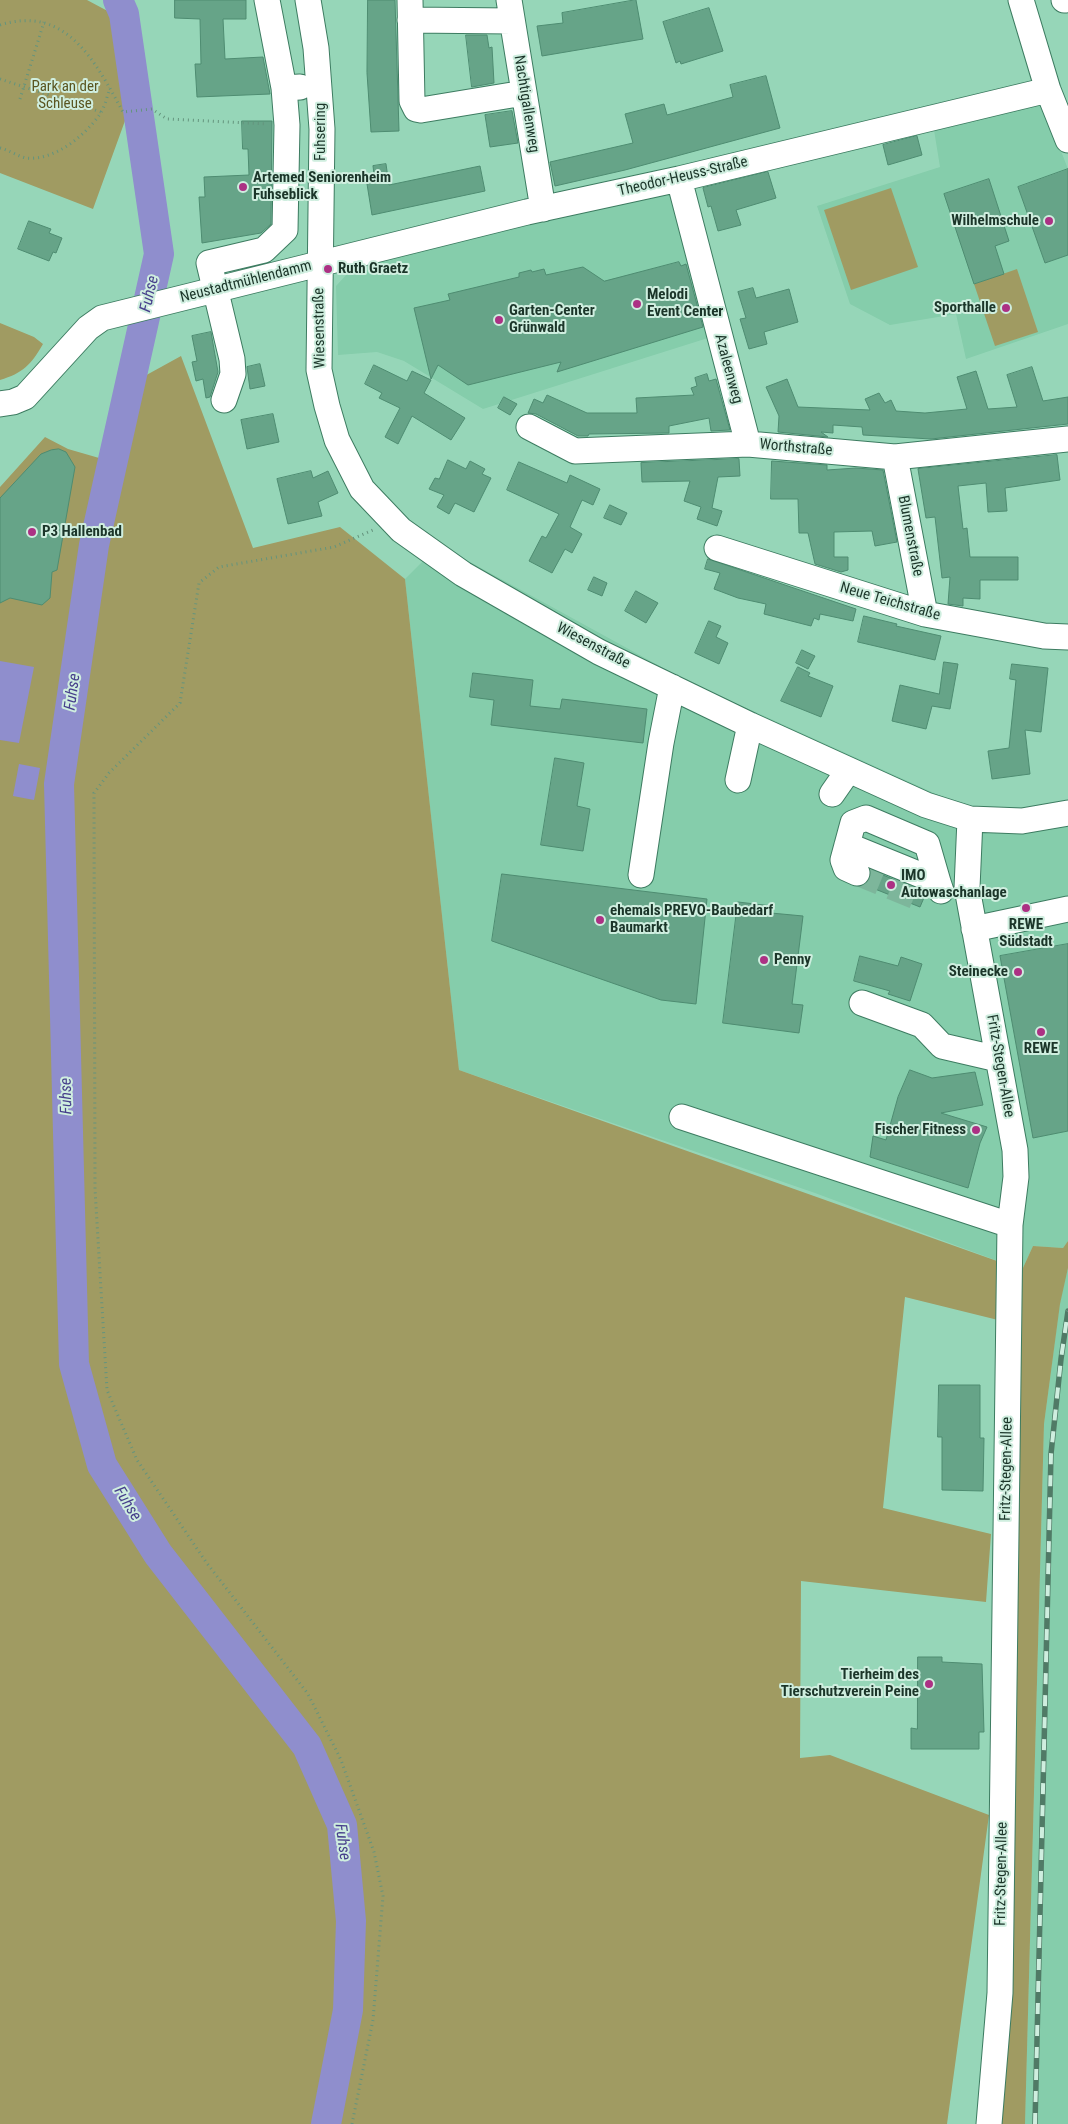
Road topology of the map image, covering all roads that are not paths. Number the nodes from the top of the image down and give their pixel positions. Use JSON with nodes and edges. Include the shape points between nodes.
{"nodes":[{"id":1,"x":267,"y":0,"type":"edge"},
{"id":2,"x":308,"y":0,"type":"edge"},
{"id":3,"x":1021,"y":0,"type":"edge"},
{"id":4,"x":410,"y":10,"type":"edge"},
{"id":5,"x":510,"y":10,"type":"edge"},
{"id":6,"x":320,"y":87,"type":"junction"},
{"id":7,"x":284,"y":88,"type":"junction"},
{"id":8,"x":524,"y":93,"type":"junction"},
{"id":9,"x":1056,"y":93,"type":"edge"},
{"id":10,"x":1068,"y":140,"type":"edge"},
{"id":11,"x":678,"y":179,"type":"junction"},
{"id":12,"x":543,"y":209,"type":"junction"},
{"id":13,"x":319,"y":264,"type":"junction"},
{"id":14,"x":216,"y":290,"type":"junction"},
{"id":15,"x":224,"y":400,"type":"dead end"},
{"id":16,"x":0,"y":404,"type":"edge"},
{"id":17,"x":529,"y":427,"type":"dead end"},
{"id":18,"x":1068,"y":439,"type":"edge"},
{"id":19,"x":748,"y":444,"type":"junction"},
{"id":20,"x":895,"y":457,"type":"junction"},
{"id":21,"x":717,"y":548,"type":"dead end"},
{"id":22,"x":925,"y":614,"type":"junction"},
{"id":23,"x":1068,"y":637,"type":"edge"},
{"id":24,"x":672,"y":687,"type":"junction"},
{"id":25,"x":750,"y":725,"type":"junction"},
{"id":26,"x":848,"y":770,"type":"junction"},
{"id":27,"x":738,"y":780,"type":"dead end"},
{"id":28,"x":832,"y":794,"type":"dead end"},
{"id":29,"x":1068,"y":814,"type":"edge"},
{"id":30,"x":970,"y":819,"type":"junction"},
{"id":31,"x":857,"y":873,"type":"tunnel mouth"},
{"id":32,"x":642,"y":874,"type":"dead end"},
{"id":33,"x":967,"y":888,"type":"junction"},
{"id":34,"x":1068,"y":909,"type":"edge"},
{"id":35,"x":974,"y":929,"type":"junction"},
{"id":36,"x":862,"y":1003,"type":"dead end"},
{"id":37,"x":998,"y":1059,"type":"junction"},
{"id":38,"x":682,"y":1117,"type":"dead end"},
{"id":39,"x":1010,"y":1226,"type":"junction"},
{"id":40,"x":989,"y":2124,"type":"edge"}],
"edges":[{"from":1,"to":7,"type":"street"},
{"from":2,"to":6,"type":"street","name":"Fuhsering"},
{"from":3,"to":9,"type":"street"},
{"from":4,"to":5,"type":"street"},
{"from":4,"to":8,"type":"street","via":[[412,101],[416,108],[421,110]]},
{"from":5,"to":8,"type":"street","name":"Nachtigallenweg"},
{"from":6,"to":7,"type":"street"},
{"from":6,"to":13,"type":"street","name":"Fuhsering"},
{"from":7,"to":14,"type":"street","via":[[288,125],[286,230],[264,250],[209,264]]},
{"from":8,"to":12,"type":"street","name":"Nachtigallenweg"},
{"from":9,"to":10,"type":"street"},
{"from":9,"to":11,"type":"street","name":"Theodor-Heuss-Straße"},
{"from":11,"to":12,"type":"street","name":"Theodor-Heuss-Straße"},
{"from":11,"to":19,"type":"street","name":"Azaleenweg"},
{"from":12,"to":13,"type":"street","name":"Theodor-Heuss-Straße"},
{"from":13,"to":14,"type":"street","name":"Neustadtmühlendamm"},
{"from":13,"to":24,"type":"street","name":"Wiesenstraße","via":[[319,370],[337,440],[362,489],[401,530],[463,574],[599,652]]},
{"from":14,"to":15,"type":"street","via":[[232,359],[233,374]]},
{"from":14,"to":16,"type":"street","name":"Neustadtmühlendamm","via":[[102,318],[88,328],[25,397]]},
{"from":17,"to":19,"type":"street","name":"Worthstraße","via":[[575,450]]},
{"from":18,"to":20,"type":"street","name":"Worthstraße"},
{"from":19,"to":20,"type":"street","name":"Worthstraße"},
{"from":20,"to":22,"type":"street","name":"Blumenstraße"},
{"from":21,"to":22,"type":"street","name":"Neue Teichstraße"},
{"from":22,"to":23,"type":"street","name":"Neue Teichstraße","via":[[1044,636]]},
{"from":24,"to":25,"type":"street","name":"Wiesenstraße"},
{"from":24,"to":32,"type":"street"},
{"from":25,"to":26,"type":"street","name":"Wiesenstraße"},
{"from":25,"to":27,"type":"street"},
{"from":26,"to":28,"type":"street"},
{"from":26,"to":30,"type":"street","name":"Wiesenstraße","via":[[926,805]]},
{"from":29,"to":30,"type":"street","name":"Wiesenstraße","via":[[1022,821]]},
{"from":30,"to":33,"type":"street","name":"Fritz-Stegen-Allee"},
{"from":31,"to":33,"type":"street","via":[[846,868],[843,860],[847,845],[934,891]]},
{"from":33,"to":35,"type":"street","name":"Fritz-Stegen-Allee"},
{"from":34,"to":35,"type":"street"},
{"from":35,"to":37,"type":"street","name":"Fritz-Stegen-Allee"},
{"from":36,"to":37,"type":"street","via":[[922,1025],[942,1046]]},
{"from":37,"to":39,"type":"street","name":"Fritz-Stegen-Allee","via":[[1015,1150],[1016,1177]]},
{"from":38,"to":39,"type":"street"},
{"from":39,"to":40,"type":"street","name":"Fritz-Stegen-Allee","via":[[1000,1993]]}]}
